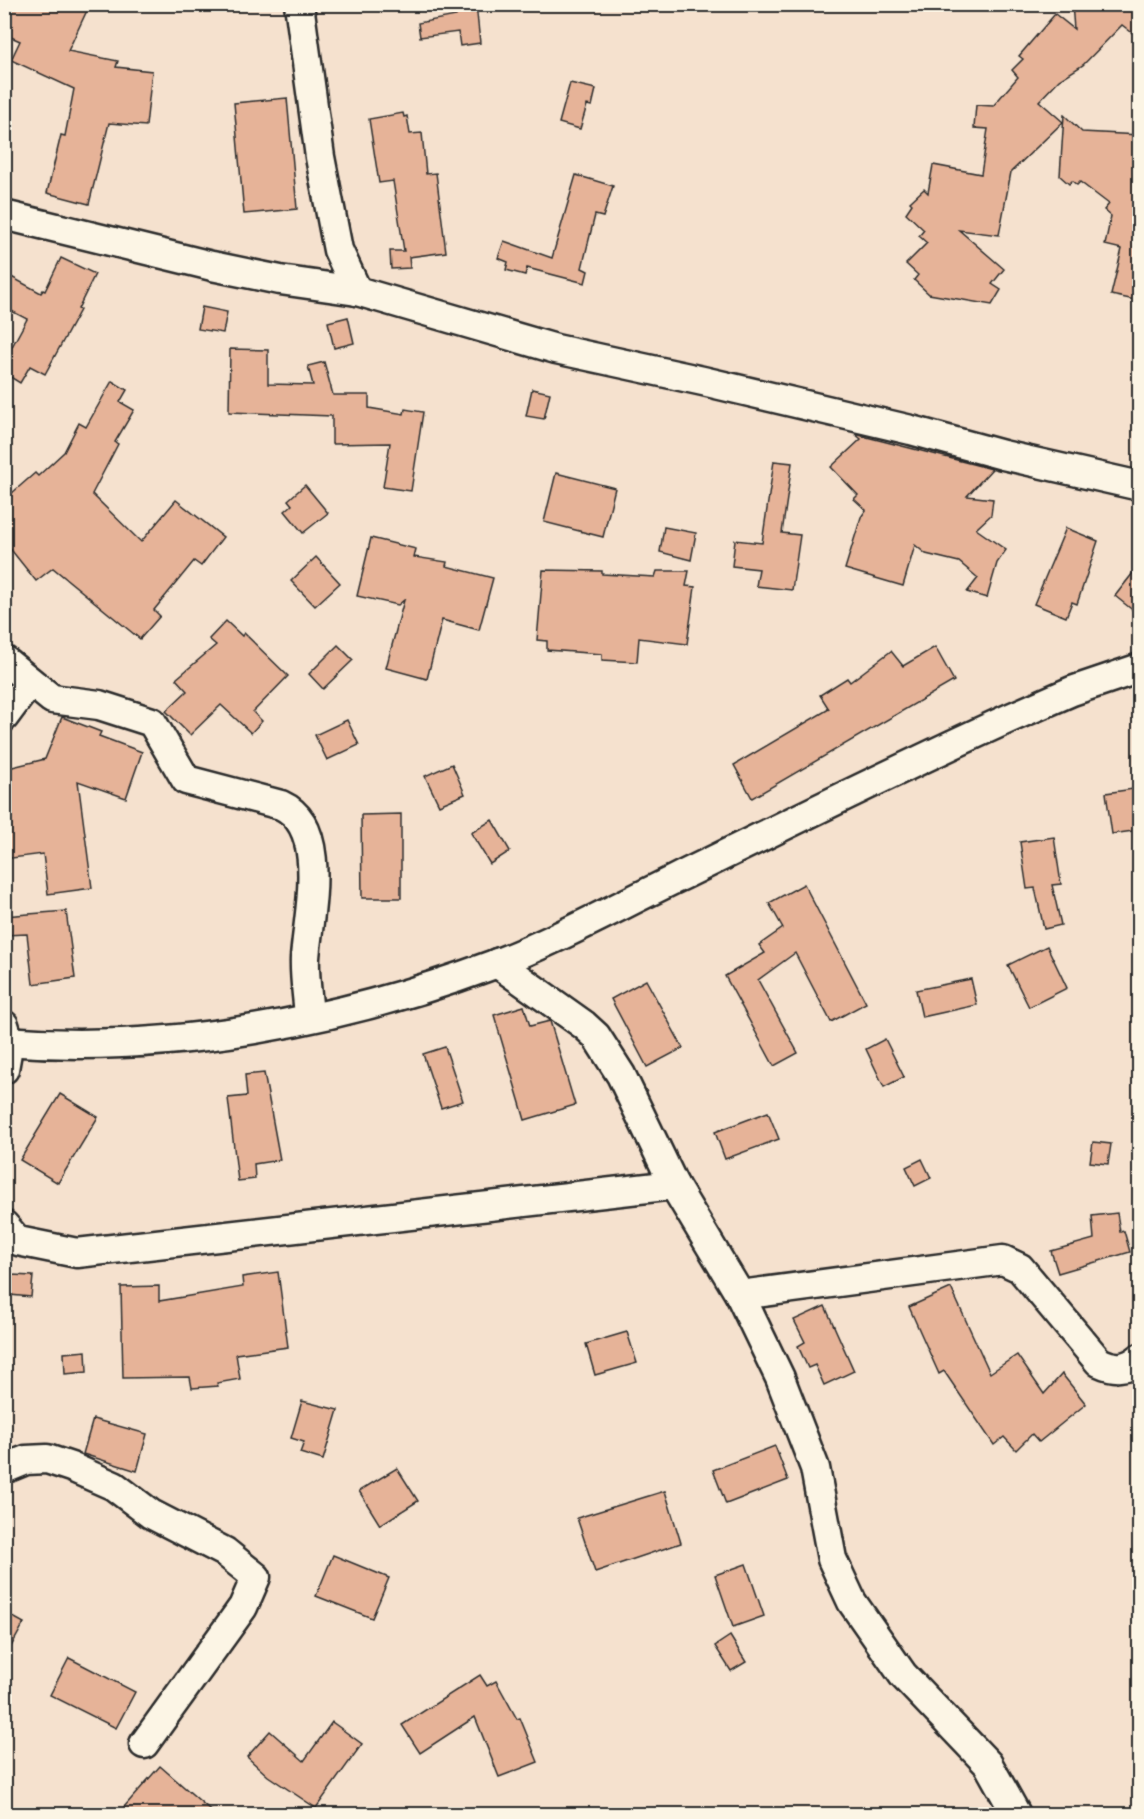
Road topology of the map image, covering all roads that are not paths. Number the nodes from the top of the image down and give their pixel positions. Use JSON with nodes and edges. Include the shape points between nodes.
{"nodes":[{"id":1,"x":299,"y":4,"type":"edge"},
{"id":2,"x":4,"y":215,"type":"edge"},
{"id":3,"x":357,"y":291,"type":"junction"},
{"id":4,"x":1140,"y":486,"type":"edge"},
{"id":5,"x":4,"y":660,"type":"edge"},
{"id":6,"x":1140,"y":668,"type":"edge"},
{"id":7,"x":30,"y":682,"type":"junction"},
{"id":8,"x":4,"y":717,"type":"edge"},
{"id":9,"x":497,"y":963,"type":"junction"},
{"id":10,"x":309,"y":1017,"type":"junction"},
{"id":11,"x":6,"y":1035,"type":"edge"},
{"id":12,"x":4,"y":1069,"type":"edge"},
{"id":13,"x":674,"y":1185,"type":"junction"},
{"id":14,"x":4,"y":1226,"type":"edge"},
{"id":15,"x":740,"y":1295,"type":"junction"},
{"id":16,"x":1140,"y":1358,"type":"edge"},
{"id":17,"x":4,"y":1469,"type":"edge"},
{"id":18,"x":144,"y":1744,"type":"dead end"},
{"id":19,"x":1016,"y":1815,"type":"edge"}],
"edges":[{"from":1,"to":3,"type":"street","via":[[320,157],[338,250]]},
{"from":2,"to":3,"type":"street","via":[[212,266]]},
{"from":3,"to":4,"type":"street","via":[[556,349]]},
{"from":5,"to":7,"type":"street"},
{"from":6,"to":9,"type":"street","via":[[960,740]]},
{"from":7,"to":8,"type":"street"},
{"from":7,"to":10,"type":"street","via":[[52,699],[99,705],[152,722],[186,780],[281,805],[302,820],[309,841],[313,888],[305,960]]},
{"from":9,"to":10,"type":"street","via":[[376,1002]]},
{"from":9,"to":13,"type":"street","via":[[596,1036],[621,1075]]},
{"from":10,"to":11,"type":"street","via":[[196,1038],[80,1044]]},
{"from":11,"to":12,"type":"street"},
{"from":13,"to":14,"type":"street","via":[[77,1253],[18,1241]]},
{"from":13,"to":15,"type":"street"},
{"from":15,"to":16,"type":"street","via":[[1003,1260],[1020,1268],[1099,1362],[1114,1369]]},
{"from":15,"to":19,"type":"street","via":[[780,1378],[815,1468],[832,1559],[852,1602],[903,1675],[988,1764]]},
{"from":17,"to":18,"type":"street","via":[[26,1460],[46,1459],[72,1467],[114,1486],[151,1514],[225,1552],[256,1577],[243,1607]]}]}
